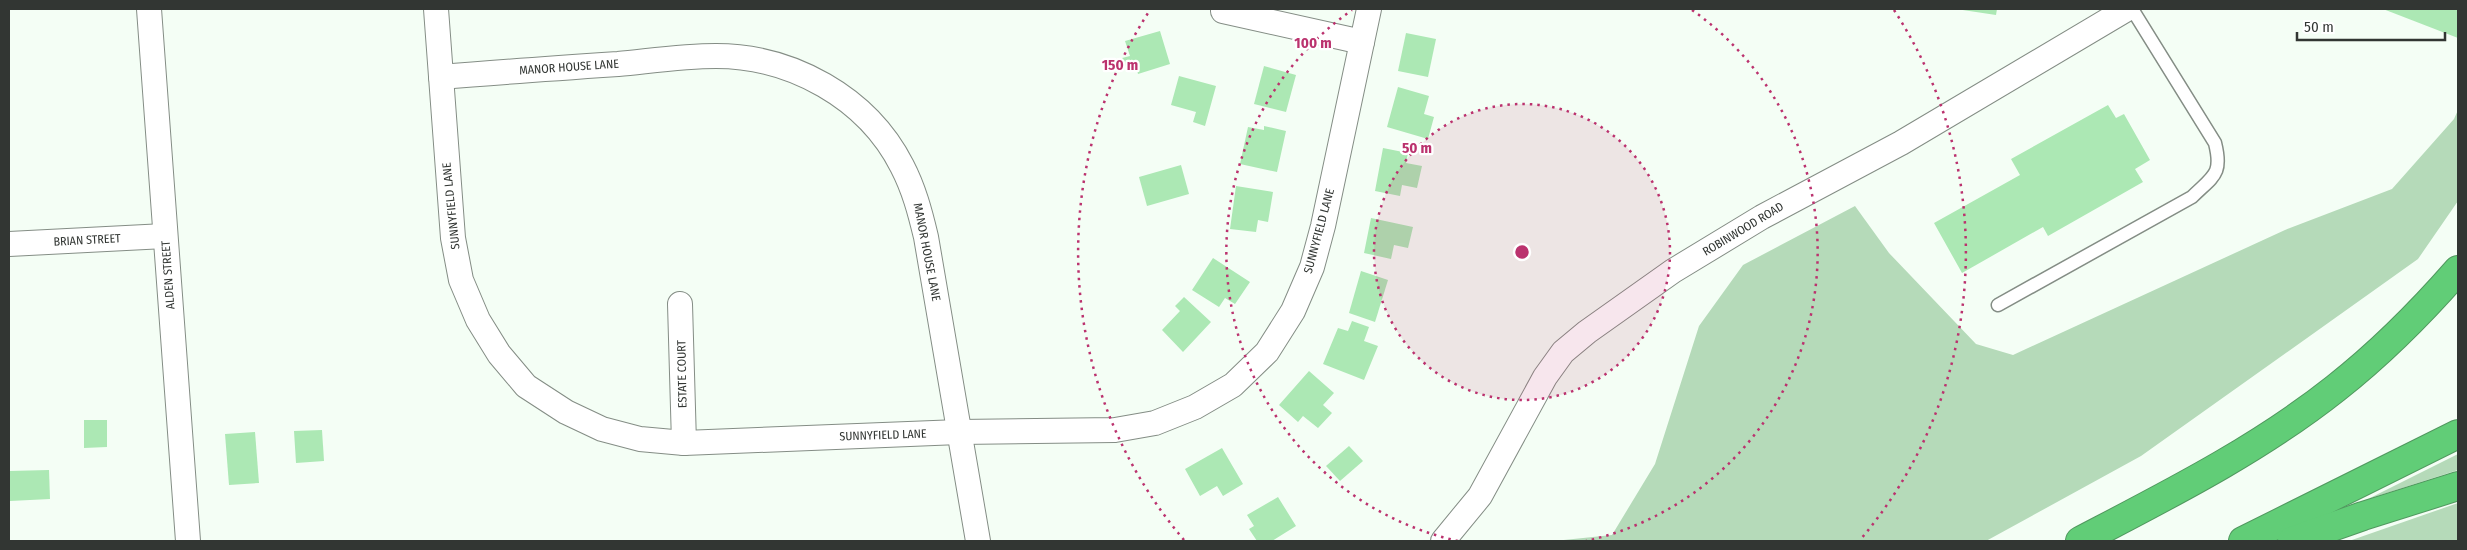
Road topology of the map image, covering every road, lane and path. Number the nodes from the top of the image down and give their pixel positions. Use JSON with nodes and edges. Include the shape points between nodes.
{"nodes":[{"id":1,"x":149,"y":9,"type":"edge"},
{"id":2,"x":436,"y":9,"type":"edge"},
{"id":3,"x":1369,"y":9,"type":"edge"},
{"id":4,"x":2127,"y":9,"type":"edge"},
{"id":5,"x":2132,"y":9,"type":"edge"},
{"id":6,"x":1223,"y":11,"type":"dead end"},
{"id":7,"x":1362,"y":42,"type":"junction"},
{"id":8,"x":441,"y":77,"type":"junction"},
{"id":9,"x":165,"y":236,"type":"junction"},
{"id":10,"x":9,"y":244,"type":"edge"},
{"id":11,"x":2458,"y":270,"type":"edge"},
{"id":12,"x":680,"y":304,"type":"dead end"},
{"id":13,"x":1998,"y":305,"type":"dead end"},
{"id":14,"x":959,"y":432,"type":"junction"},
{"id":15,"x":2458,"y":434,"type":"edge"},
{"id":16,"x":684,"y":443,"type":"junction"},
{"id":17,"x":2458,"y":486,"type":"edge"},
{"id":18,"x":188,"y":541,"type":"edge"},
{"id":19,"x":978,"y":541,"type":"edge"},
{"id":20,"x":1443,"y":541,"type":"edge"},
{"id":21,"x":2080,"y":541,"type":"edge"},
{"id":22,"x":2243,"y":541,"type":"edge"},
{"id":23,"x":2292,"y":541,"type":"edge"}],
"edges":[{"from":1,"to":9,"type":"street","name":"ALDEN STREET"},
{"from":2,"to":8,"type":"street","name":"SUNNYFIELD LANE"},
{"from":3,"to":7,"type":"street","name":"SUNNYFIELD LANE"},
{"from":4,"to":20,"type":"street","name":"ROBINWOOD ROAD","via":[[1901,143],[1762,217],[1673,271],[1587,332],[1562,352],[1545,376],[1480,496]]},
{"from":5,"to":13,"type":"lane","via":[[2215,143],[2218,171],[2192,197]]},
{"from":6,"to":7,"type":"street"},
{"from":7,"to":14,"type":"street","name":"SUNNYFIELD LANE","via":[[1312,267],[1293,311],[1267,352],[1233,385],[1195,407],[1155,423],[1115,430]]},
{"from":8,"to":14,"type":"street","name":"MANOR HOUSE LANE","via":[[717,56],[784,66],[816,80],[850,102],[878,131],[901,164],[916,198],[926,237]]},
{"from":8,"to":16,"type":"street","name":"SUNNYFIELD LANE","via":[[452,238],[462,280],[478,320],[499,354],[526,386],[566,412],[602,429]]},
{"from":9,"to":10,"type":"street","name":"BRIAN STREET"},
{"from":9,"to":18,"type":"street","name":"ALDEN STREET"},
{"from":11,"to":21,"type":"highway","via":[[2336,388],[2213,470]]},
{"from":12,"to":16,"type":"street","name":"ESTATE COURT"},
{"from":14,"to":16,"type":"street","name":"SUNNYFIELD LANE"},
{"from":14,"to":19,"type":"street","name":"MANOR HOUSE LANE"},
{"from":15,"to":22,"type":"highway"},
{"from":17,"to":23,"type":"highway"}]}
